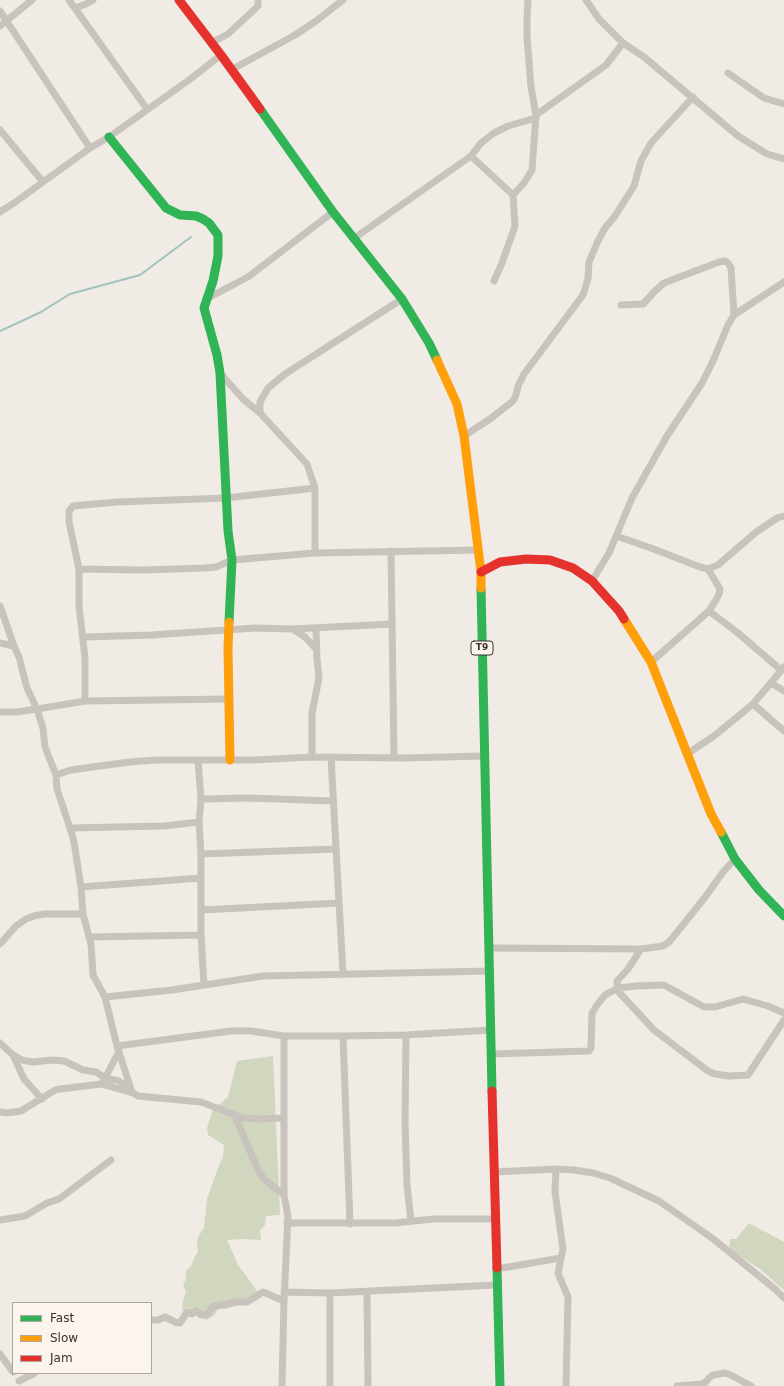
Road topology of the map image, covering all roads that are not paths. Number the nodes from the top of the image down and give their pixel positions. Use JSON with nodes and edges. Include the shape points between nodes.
{"nodes":[{"id":1,"x":32,"y":0,"type":"edge"},
{"id":2,"x":69,"y":0,"type":"edge"},
{"id":3,"x":93,"y":0,"type":"edge"},
{"id":4,"x":179,"y":0,"type":"edge"},
{"id":5,"x":258,"y":0,"type":"edge"},
{"id":6,"x":343,"y":0,"type":"edge"},
{"id":7,"x":528,"y":0,"type":"edge"},
{"id":8,"x":586,"y":0,"type":"edge"},
{"id":9,"x":75,"y":8,"type":"junction"},
{"id":10,"x":0,"y":11,"type":"edge"},
{"id":11,"x":3,"y":23,"type":"edge"},
{"id":12,"x":211,"y":43,"type":"junction"},
{"id":13,"x":623,"y":43,"type":"junction"},
{"id":14,"x":221,"y":55,"type":"junction"},
{"id":15,"x":231,"y":70,"type":"junction"},
{"id":16,"x":728,"y":73,"type":"dead end"},
{"id":17,"x":693,"y":97,"type":"junction"},
{"id":18,"x":784,"y":104,"type":"edge"},
{"id":19,"x":147,"y":110,"type":"junction"},
{"id":20,"x":536,"y":117,"type":"junction"},
{"id":21,"x":0,"y":130,"type":"edge"},
{"id":22,"x":109,"y":137,"type":"junction"},
{"id":23,"x":90,"y":148,"type":"junction"},
{"id":24,"x":472,"y":156,"type":"junction"},
{"id":25,"x":784,"y":160,"type":"edge"},
{"id":26,"x":43,"y":182,"type":"junction"},
{"id":27,"x":513,"y":195,"type":"junction"},
{"id":28,"x":0,"y":212,"type":"edge"},
{"id":29,"x":333,"y":212,"type":"junction"},
{"id":30,"x":354,"y":239,"type":"junction"},
{"id":31,"x":494,"y":280,"type":"dead end"},
{"id":32,"x":784,"y":282,"type":"edge"},
{"id":33,"x":206,"y":299,"type":"junction"},
{"id":34,"x":402,"y":299,"type":"junction"},
{"id":35,"x":621,"y":305,"type":"dead end"},
{"id":36,"x":734,"y":315,"type":"junction"},
{"id":37,"x":220,"y":373,"type":"junction"},
{"id":38,"x":260,"y":414,"type":"junction"},
{"id":39,"x":464,"y":436,"type":"junction"},
{"id":40,"x":315,"y":488,"type":"junction"},
{"id":41,"x":226,"y":498,"type":"junction"},
{"id":42,"x":784,"y":516,"type":"edge"},
{"id":43,"x":616,"y":536,"type":"junction"},
{"id":44,"x":478,"y":550,"type":"junction"},
{"id":45,"x":391,"y":551,"type":"junction"},
{"id":46,"x":316,"y":553,"type":"junction"},
{"id":47,"x":232,"y":560,"type":"junction"},
{"id":48,"x":79,"y":569,"type":"junction"},
{"id":49,"x":708,"y":569,"type":"junction"},
{"id":50,"x":481,"y":572,"type":"junction"},
{"id":51,"x":592,"y":581,"type":"junction"},
{"id":52,"x":0,"y":606,"type":"edge"},
{"id":53,"x":709,"y":611,"type":"junction"},
{"id":54,"x":392,"y":624,"type":"junction"},
{"id":55,"x":316,"y":628,"type":"junction"},
{"id":56,"x":292,"y":629,"type":"junction"},
{"id":57,"x":228,"y":631,"type":"junction"},
{"id":58,"x":84,"y":637,"type":"junction"},
{"id":59,"x":0,"y":643,"type":"edge"},
{"id":60,"x":14,"y":646,"type":"junction"},
{"id":61,"x":316,"y":649,"type":"junction"},
{"id":62,"x":651,"y":662,"type":"junction"},
{"id":63,"x":782,"y":669,"type":"edge"},
{"id":64,"x":771,"y":683,"type":"junction"},
{"id":65,"x":784,"y":691,"type":"edge"},
{"id":66,"x":230,"y":699,"type":"junction"},
{"id":67,"x":85,"y":701,"type":"junction"},
{"id":68,"x":753,"y":704,"type":"junction"},
{"id":69,"x":37,"y":710,"type":"junction"},
{"id":70,"x":0,"y":712,"type":"edge"},
{"id":71,"x":784,"y":731,"type":"edge"},
{"id":72,"x":687,"y":754,"type":"junction"},
{"id":73,"x":484,"y":756,"type":"junction"},
{"id":74,"x":312,"y":757,"type":"junction"},
{"id":75,"x":330,"y":757,"type":"junction"},
{"id":76,"x":394,"y":758,"type":"junction"},
{"id":77,"x":198,"y":760,"type":"junction"},
{"id":78,"x":230,"y":760,"type":"junction"},
{"id":79,"x":56,"y":775,"type":"junction"},
{"id":80,"x":200,"y":799,"type":"junction"},
{"id":81,"x":333,"y":801,"type":"junction"},
{"id":82,"x":199,"y":822,"type":"junction"},
{"id":83,"x":70,"y":828,"type":"junction"},
{"id":84,"x":336,"y":849,"type":"junction"},
{"id":85,"x":201,"y":854,"type":"junction"},
{"id":86,"x":735,"y":859,"type":"junction"},
{"id":87,"x":201,"y":878,"type":"junction"},
{"id":88,"x":81,"y":887,"type":"junction"},
{"id":89,"x":339,"y":903,"type":"junction"},
{"id":90,"x":201,"y":910,"type":"junction"},
{"id":91,"x":83,"y":914,"type":"junction"},
{"id":92,"x":784,"y":916,"type":"edge"},
{"id":93,"x":201,"y":935,"type":"junction"},
{"id":94,"x":89,"y":937,"type":"junction"},
{"id":95,"x":1,"y":942,"type":"edge"},
{"id":96,"x":489,"y":948,"type":"junction"},
{"id":97,"x":641,"y":949,"type":"junction"},
{"id":98,"x":490,"y":971,"type":"junction"},
{"id":99,"x":343,"y":974,"type":"junction"},
{"id":100,"x":204,"y":985,"type":"junction"},
{"id":101,"x":617,"y":989,"type":"junction"},
{"id":102,"x":105,"y":997,"type":"junction"},
{"id":103,"x":784,"y":1013,"type":"edge"},
{"id":104,"x":784,"y":1020,"type":"edge"},
{"id":105,"x":490,"y":1030,"type":"junction"},
{"id":106,"x":406,"y":1035,"type":"junction"},
{"id":107,"x":284,"y":1036,"type":"junction"},
{"id":108,"x":343,"y":1036,"type":"junction"},
{"id":109,"x":0,"y":1043,"type":"edge"},
{"id":110,"x":118,"y":1049,"type":"junction"},
{"id":111,"x":490,"y":1054,"type":"junction"},
{"id":112,"x":14,"y":1055,"type":"junction"},
{"id":113,"x":103,"y":1081,"type":"junction"},
{"id":114,"x":132,"y":1092,"type":"junction"},
{"id":115,"x":42,"y":1099,"type":"junction"},
{"id":116,"x":0,"y":1112,"type":"edge"},
{"id":117,"x":235,"y":1116,"type":"junction"},
{"id":118,"x":284,"y":1118,"type":"junction"},
{"id":119,"x":111,"y":1160,"type":"dead end"},
{"id":120,"x":556,"y":1169,"type":"junction"},
{"id":121,"x":494,"y":1172,"type":"junction"},
{"id":122,"x":284,"y":1195,"type":"junction"},
{"id":123,"x":495,"y":1219,"type":"junction"},
{"id":124,"x":0,"y":1220,"type":"edge"},
{"id":125,"x":411,"y":1221,"type":"junction"},
{"id":126,"x":287,"y":1223,"type":"junction"},
{"id":127,"x":350,"y":1224,"type":"junction"},
{"id":128,"x":561,"y":1258,"type":"junction"},
{"id":129,"x":496,"y":1269,"type":"junction"},
{"id":130,"x":496,"y":1286,"type":"junction"},
{"id":131,"x":284,"y":1292,"type":"junction"},
{"id":132,"x":367,"y":1292,"type":"junction"},
{"id":133,"x":330,"y":1293,"type":"junction"},
{"id":134,"x":784,"y":1298,"type":"edge"},
{"id":135,"x":284,"y":1301,"type":"junction"},
{"id":136,"x":152,"y":1320,"type":"edge"},
{"id":137,"x":0,"y":1354,"type":"edge"},
{"id":138,"x":12,"y":1371,"type":"edge"},
{"id":139,"x":15,"y":1374,"type":"edge"},
{"id":140,"x":33,"y":1374,"type":"edge"},
{"id":141,"x":22,"y":1383,"type":"edge"},
{"id":142,"x":282,"y":1386,"type":"edge"},
{"id":143,"x":330,"y":1386,"type":"edge"},
{"id":144,"x":368,"y":1386,"type":"edge"},
{"id":145,"x":500,"y":1386,"type":"edge"},
{"id":146,"x":566,"y":1386,"type":"edge"},
{"id":147,"x":676,"y":1386,"type":"edge"},
{"id":148,"x":751,"y":1386,"type":"edge"}],
"edges":[{"from":1,"to":11,"type":"street"},
{"from":2,"to":9,"type":"street"},
{"from":3,"to":9,"type":"street"},
{"from":4,"to":12,"type":"main road","number":"T9"},
{"from":5,"to":12,"type":"street","via":[[258,6],[228,34]]},
{"from":6,"to":15,"type":"street","via":[[316,22]]},
{"from":7,"to":20,"type":"street","via":[[527,37]]},
{"from":8,"to":13,"type":"street","via":[[598,19]]},
{"from":9,"to":19,"type":"street"},
{"from":10,"to":11,"type":"street"},
{"from":11,"to":23,"type":"street","via":[[46,78]]},
{"from":12,"to":14,"type":"main road","number":"T9"},
{"from":13,"to":17,"type":"street"},
{"from":13,"to":20,"type":"street","via":[[606,65]]},
{"from":14,"to":15,"type":"main road","number":"T9"},
{"from":14,"to":19,"type":"street"},
{"from":15,"to":29,"type":"main road","number":"T9"},
{"from":16,"to":18,"type":"street","via":[[764,98]]},
{"from":17,"to":25,"type":"street","via":[[738,136],[767,154]]},
{"from":17,"to":39,"type":"street","via":[[652,143],[641,161],[634,186],[597,243],[589,262],[584,295],[524,374],[513,401]]},
{"from":19,"to":22,"type":"street"},
{"from":20,"to":24,"type":"street","via":[[494,133],[481,143]]},
{"from":20,"to":27,"type":"street","via":[[532,170]]},
{"from":21,"to":26,"type":"street"},
{"from":22,"to":23,"type":"street"},
{"from":22,"to":33,"type":"main road","via":[[166,208],[180,215],[203,219],[218,235],[218,256]]},
{"from":23,"to":26,"type":"street"},
{"from":24,"to":27,"type":"street"},
{"from":24,"to":30,"type":"street"},
{"from":26,"to":28,"type":"street"},
{"from":27,"to":31,"type":"street","via":[[514,226]]},
{"from":29,"to":30,"type":"main road","number":"T9"},
{"from":29,"to":33,"type":"street","via":[[248,277]]},
{"from":30,"to":34,"type":"main road","number":"T9"},
{"from":32,"to":36,"type":"street"},
{"from":33,"to":37,"type":"main road","via":[[204,308]]},
{"from":34,"to":38,"type":"street","via":[[285,374],[268,388],[260,402]]},
{"from":34,"to":39,"type":"main road","number":"T9","via":[[429,343],[457,404]]},
{"from":35,"to":36,"type":"street","via":[[643,304],[664,283],[725,261],[731,268]]},
{"from":36,"to":43,"type":"street","via":[[702,383],[667,436],[632,498]]},
{"from":37,"to":38,"type":"street"},
{"from":37,"to":41,"type":"main road"},
{"from":38,"to":40,"type":"street","via":[[307,464]]},
{"from":39,"to":44,"type":"main road","number":"T9"},
{"from":40,"to":41,"type":"street"},
{"from":40,"to":46,"type":"street"},
{"from":41,"to":47,"type":"main road"},
{"from":41,"to":48,"type":"street","via":[[73,506],[69,510],[69,522]]},
{"from":42,"to":49,"type":"street","via":[[755,534],[718,565]]},
{"from":43,"to":49,"type":"street"},
{"from":43,"to":51,"type":"street"},
{"from":44,"to":45,"type":"street"},
{"from":44,"to":50,"type":"main road","number":"T9"},
{"from":45,"to":46,"type":"street"},
{"from":45,"to":54,"type":"street"},
{"from":46,"to":47,"type":"street"},
{"from":47,"to":48,"type":"street","via":[[216,567],[198,569]]},
{"from":47,"to":57,"type":"main road"},
{"from":48,"to":58,"type":"street","via":[[79,606]]},
{"from":49,"to":53,"type":"street","via":[[720,589]]},
{"from":50,"to":51,"type":"main road","via":[[500,562],[550,560],[573,568]]},
{"from":50,"to":73,"type":"main road","number":"T9"},
{"from":51,"to":62,"type":"main road","via":[[619,610]]},
{"from":52,"to":60,"type":"street"},
{"from":53,"to":62,"type":"street"},
{"from":53,"to":63,"type":"street"},
{"from":54,"to":55,"type":"street"},
{"from":54,"to":76,"type":"street"},
{"from":55,"to":56,"type":"street"},
{"from":55,"to":61,"type":"street"},
{"from":56,"to":57,"type":"street","via":[[255,628]]},
{"from":56,"to":61,"type":"street","via":[[306,637]]},
{"from":57,"to":58,"type":"street"},
{"from":57,"to":66,"type":"main road"},
{"from":58,"to":67,"type":"street"},
{"from":59,"to":60,"type":"street"},
{"from":60,"to":69,"type":"street"},
{"from":61,"to":74,"type":"street","via":[[318,678],[312,713]]},
{"from":62,"to":72,"type":"main road"},
{"from":63,"to":64,"type":"street"},
{"from":64,"to":65,"type":"street"},
{"from":64,"to":68,"type":"street"},
{"from":66,"to":67,"type":"street"},
{"from":66,"to":78,"type":"main road"},
{"from":67,"to":69,"type":"street"},
{"from":68,"to":71,"type":"street"},
{"from":68,"to":72,"type":"street"},
{"from":69,"to":70,"type":"street"},
{"from":69,"to":79,"type":"street","via":[[43,728],[45,747]]},
{"from":72,"to":86,"type":"main road","via":[[711,814]]},
{"from":73,"to":76,"type":"street"},
{"from":73,"to":96,"type":"main road","number":"T9"},
{"from":74,"to":75,"type":"street"},
{"from":74,"to":78,"type":"street"},
{"from":75,"to":76,"type":"street"},
{"from":75,"to":81,"type":"street"},
{"from":77,"to":78,"type":"street"},
{"from":77,"to":79,"type":"street","via":[[122,763],[71,770]]},
{"from":77,"to":80,"type":"street"},
{"from":79,"to":83,"type":"street","via":[[57,789]]},
{"from":80,"to":81,"type":"street"},
{"from":80,"to":82,"type":"street"},
{"from":81,"to":84,"type":"street"},
{"from":82,"to":83,"type":"street","via":[[164,826]]},
{"from":82,"to":85,"type":"street"},
{"from":83,"to":88,"type":"street"},
{"from":84,"to":85,"type":"street"},
{"from":84,"to":89,"type":"street"},
{"from":85,"to":87,"type":"street"},
{"from":86,"to":92,"type":"main road","via":[[759,890]]},
{"from":86,"to":97,"type":"street","via":[[669,942],[663,946]]},
{"from":87,"to":88,"type":"street"},
{"from":87,"to":90,"type":"street"},
{"from":88,"to":91,"type":"street"},
{"from":89,"to":90,"type":"street"},
{"from":89,"to":99,"type":"street"},
{"from":90,"to":93,"type":"street"},
{"from":91,"to":94,"type":"street"},
{"from":91,"to":95,"type":"street","via":[[34,916],[16,926]]},
{"from":93,"to":94,"type":"street"},
{"from":93,"to":100,"type":"street"},
{"from":94,"to":102,"type":"street","via":[[93,975]]},
{"from":96,"to":97,"type":"street"},
{"from":96,"to":98,"type":"main road","number":"T9"},
{"from":97,"to":101,"type":"street","via":[[617,981]]},
{"from":98,"to":99,"type":"street"},
{"from":98,"to":105,"type":"main road","number":"T9"},
{"from":99,"to":100,"type":"street","via":[[263,976]]},
{"from":100,"to":102,"type":"street"},
{"from":101,"to":103,"type":"street","via":[[664,985],[704,1007],[715,1007],[743,999]]},
{"from":101,"to":104,"type":"street","via":[[654,1030],[708,1071],[716,1074],[748,1075]]},
{"from":101,"to":111,"type":"street","via":[[605,995],[592,1013],[589,1051]]},
{"from":102,"to":110,"type":"street"},
{"from":105,"to":106,"type":"street"},
{"from":105,"to":111,"type":"main road","number":"T9"},
{"from":106,"to":108,"type":"street"},
{"from":106,"to":125,"type":"street","via":[[406,1185]]},
{"from":107,"to":108,"type":"street"},
{"from":107,"to":110,"type":"street","via":[[231,1031]]},
{"from":107,"to":118,"type":"street"},
{"from":108,"to":127,"type":"street"},
{"from":109,"to":112,"type":"street"},
{"from":110,"to":113,"type":"street"},
{"from":110,"to":114,"type":"street"},
{"from":111,"to":121,"type":"main road","number":"T9"},
{"from":112,"to":113,"type":"street","via":[[33,1062],[64,1061],[83,1070],[96,1072]]},
{"from":112,"to":115,"type":"street","via":[[24,1079]]},
{"from":113,"to":114,"type":"street"},
{"from":113,"to":115,"type":"street","via":[[57,1089]]},
{"from":114,"to":117,"type":"street","via":[[138,1096],[201,1102]]},
{"from":115,"to":116,"type":"street","via":[[21,1112]]},
{"from":117,"to":118,"type":"street","via":[[252,1120]]},
{"from":117,"to":122,"type":"street","via":[[259,1172]]},
{"from":118,"to":122,"type":"street"},
{"from":119,"to":124,"type":"street","via":[[59,1199],[47,1202],[20,1218]]},
{"from":120,"to":121,"type":"street"},
{"from":120,"to":128,"type":"street","via":[[555,1188],[563,1249]]},
{"from":120,"to":134,"type":"street","via":[[593,1173],[610,1178],[659,1201],[712,1238]]},
{"from":121,"to":123,"type":"main road","number":"T9"},
{"from":122,"to":126,"type":"street"},
{"from":123,"to":125,"type":"street"},
{"from":123,"to":129,"type":"main road","number":"T9"},
{"from":125,"to":127,"type":"street"},
{"from":126,"to":127,"type":"street"},
{"from":126,"to":131,"type":"street"},
{"from":128,"to":129,"type":"street"},
{"from":128,"to":146,"type":"street","via":[[558,1273],[568,1297]]},
{"from":129,"to":130,"type":"main road","number":"T9"},
{"from":130,"to":132,"type":"street"},
{"from":130,"to":145,"type":"main road","number":"T9"},
{"from":131,"to":133,"type":"street"},
{"from":131,"to":135,"type":"street"},
{"from":132,"to":133,"type":"street"},
{"from":132,"to":144,"type":"street"},
{"from":133,"to":143,"type":"street"},
{"from":135,"to":136,"type":"street","via":[[263,1292],[247,1302],[212,1307],[206,1315],[196,1311],[192,1314],[187,1312],[180,1323],[165,1317]]},
{"from":135,"to":142,"type":"street"},
{"from":137,"to":138,"type":"street"},
{"from":139,"to":141,"type":"street"},
{"from":140,"to":141,"type":"street"},
{"from":147,"to":148,"type":"street","via":[[701,1384],[713,1375],[725,1373]]}]}
